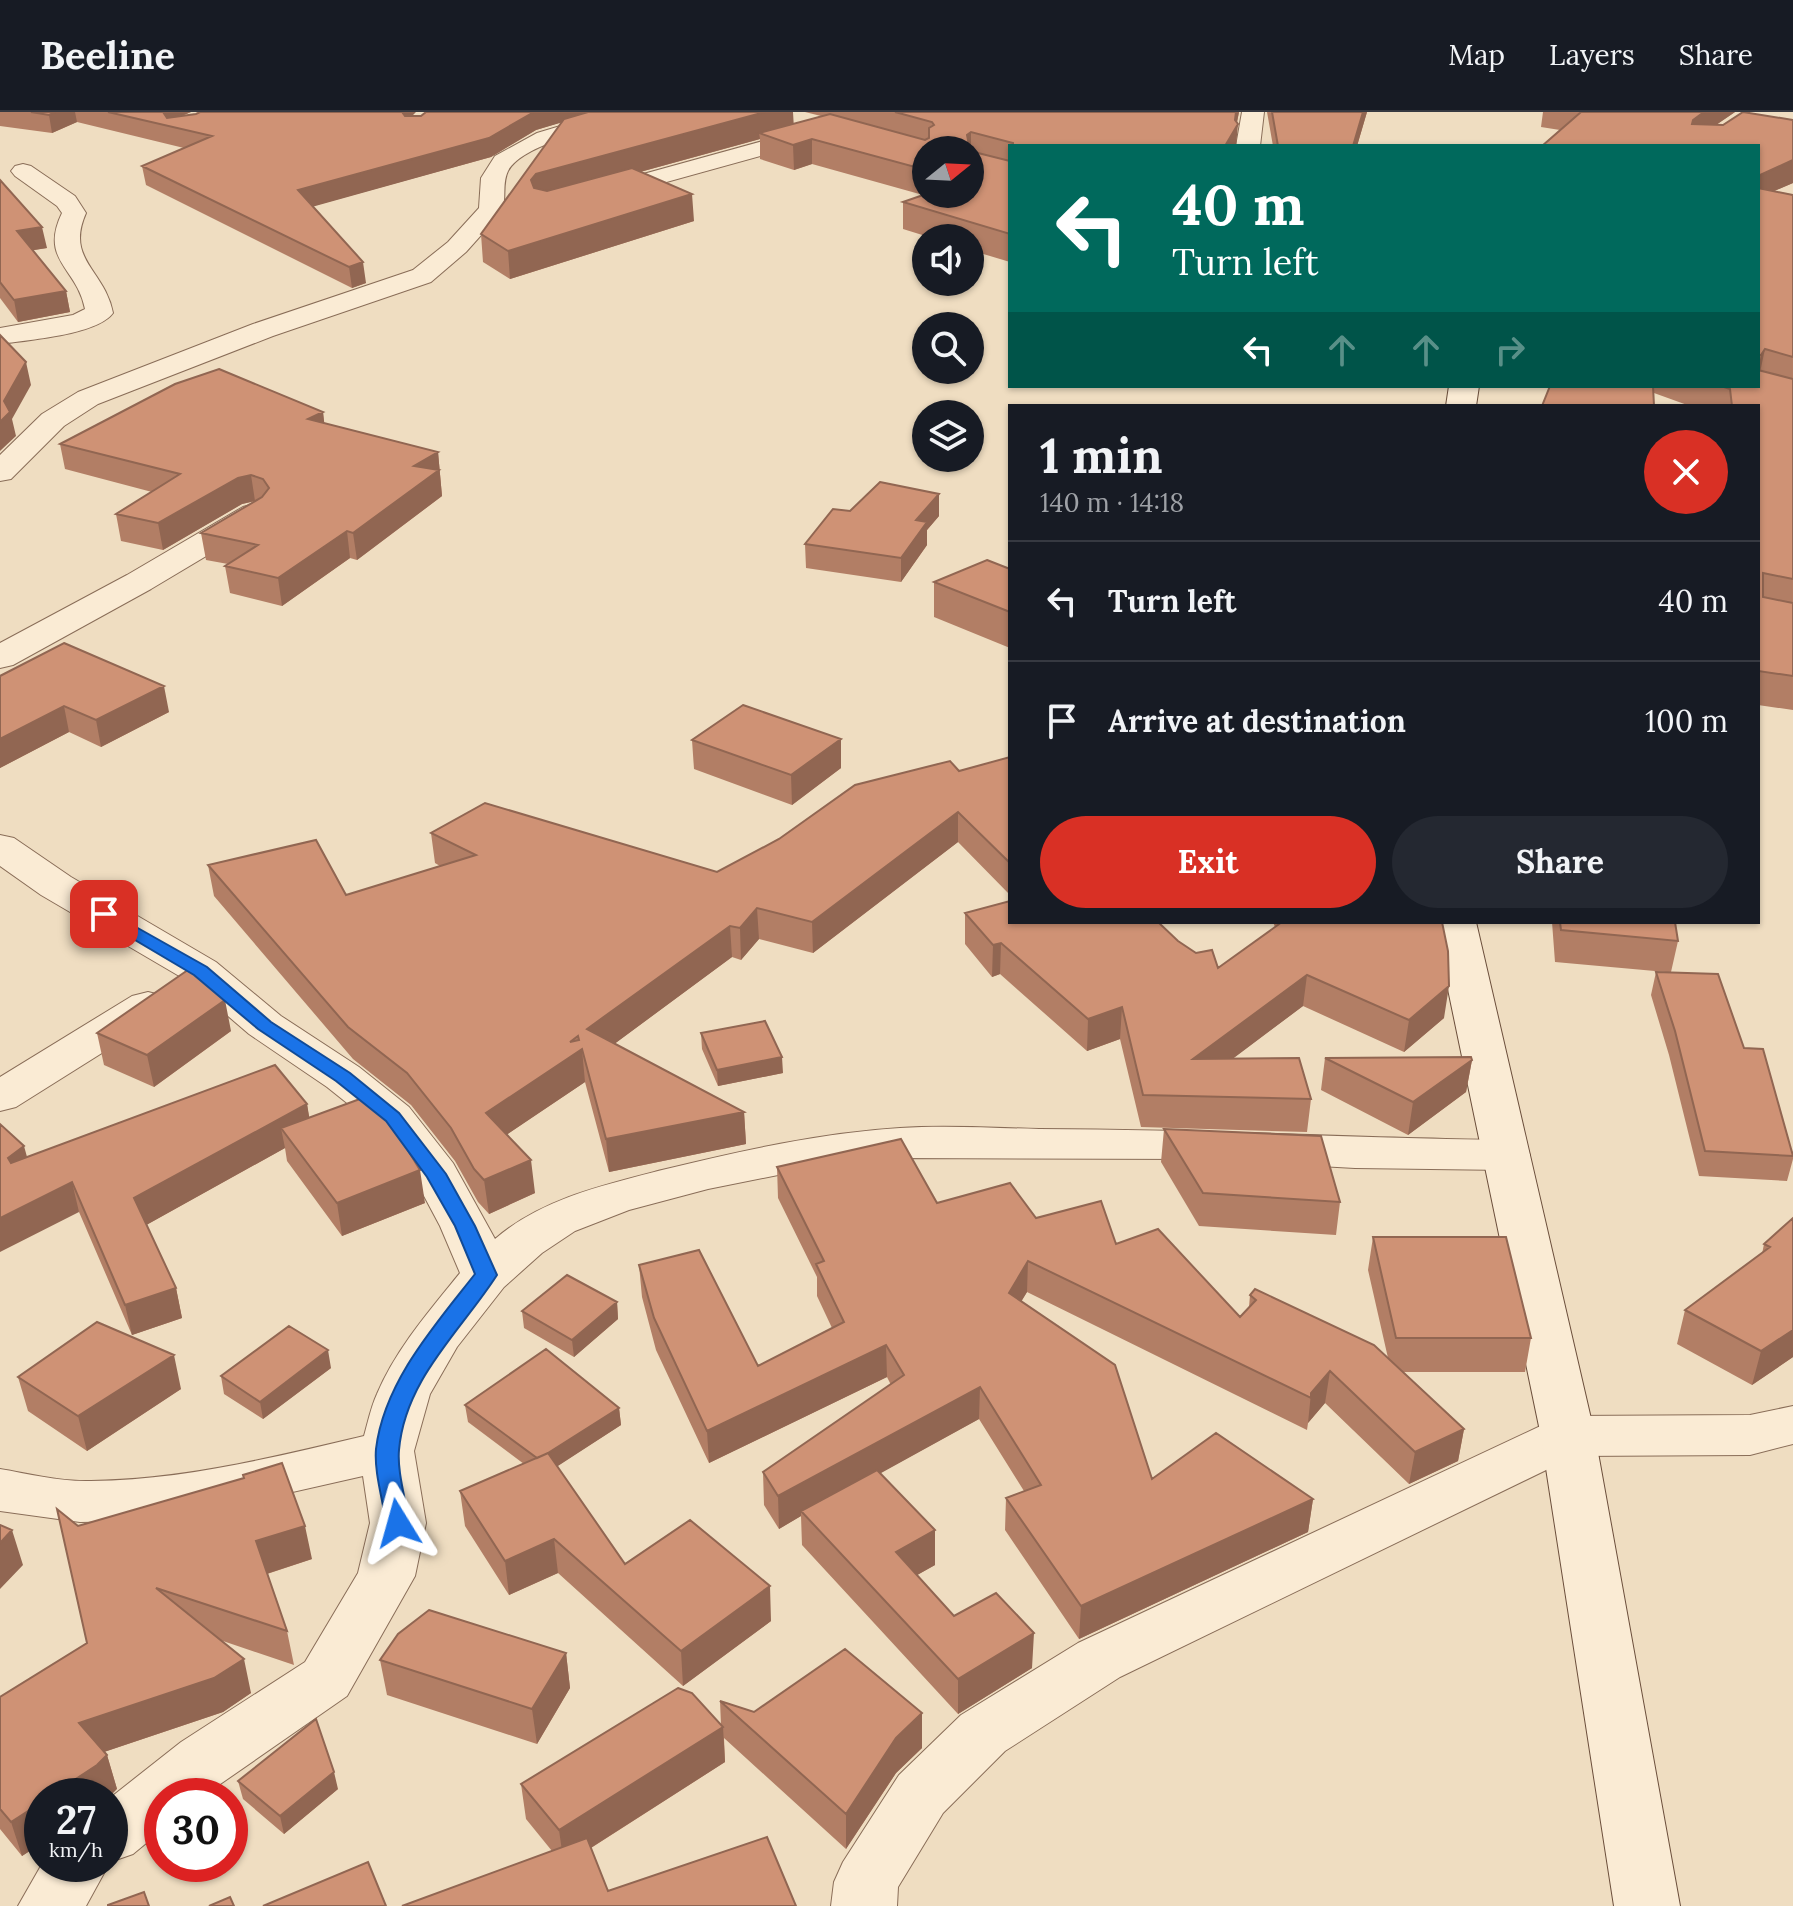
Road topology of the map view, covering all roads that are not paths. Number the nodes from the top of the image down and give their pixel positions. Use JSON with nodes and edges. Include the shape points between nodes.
{"nodes":[{"id":1,"x":634,"y":112,"type":"edge"},
{"id":2,"x":1253,"y":112,"type":"edge"},
{"id":3,"x":783,"y":117,"type":"dead end"},
{"id":4,"x":1248,"y":144,"type":"edge"},
{"id":5,"x":23,"y":171,"type":"dead end"},
{"id":6,"x":577,"y":199,"type":"edge"},
{"id":7,"x":0,"y":336,"type":"edge"},
{"id":8,"x":0,"y":472,"type":"edge"},
{"id":9,"x":254,"y":514,"type":"edge"},
{"id":10,"x":0,"y":657,"type":"edge"},
{"id":11,"x":0,"y":847,"type":"edge"},
{"id":12,"x":1455,"y":924,"type":"edge"},
{"id":13,"x":201,"y":971,"type":"junction"},
{"id":14,"x":0,"y":1097,"type":"edge"},
{"id":15,"x":1506,"y":1155,"type":"junction"},
{"id":16,"x":486,"y":1275,"type":"junction"},
{"id":17,"x":1793,"y":1425,"type":"edge"},
{"id":18,"x":1568,"y":1436,"type":"junction"},
{"id":19,"x":387,"y":1451,"type":"junction"},
{"id":20,"x":0,"y":1490,"type":"edge"},
{"id":21,"x":128,"y":1820,"type":"edge"},
{"id":22,"x":66,"y":1882,"type":"edge"},
{"id":23,"x":51,"y":1906,"type":"edge"},
{"id":24,"x":864,"y":1906,"type":"edge"},
{"id":25,"x":1647,"y":1906,"type":"edge"}],
"edges":[{"from":1,"to":8,"type":"street","via":[[546,138],[504,160],[491,181],[491,209],[422,276],[88,398],[53,420]]},
{"from":2,"to":4,"type":"street"},
{"from":3,"to":6,"type":"street","via":[[835,132]]},
{"from":5,"to":7,"type":"street","via":[[66,201],[74,213],[66,244],[95,294],[99,313],[80,322]]},
{"from":9,"to":10,"type":"street"},
{"from":11,"to":13,"type":"street"},
{"from":12,"to":15,"type":"street"},
{"from":13,"to":14,"type":"street"},
{"from":13,"to":16,"type":"street","via":[[265,1025],[393,1117],[436,1174]]},
{"from":15,"to":16,"type":"street","via":[[1079,1142],[901,1143],[813,1153],[613,1198],[558,1220]]},
{"from":15,"to":18,"type":"street"},
{"from":16,"to":19,"type":"street","via":[[438,1335],[403,1394]]},
{"from":17,"to":18,"type":"street","via":[[1750,1435]]},
{"from":18,"to":24,"type":"street","via":[[1099,1660],[1005,1718],[921,1794],[866,1882]]},
{"from":18,"to":25,"type":"street"},
{"from":19,"to":20,"type":"street","via":[[243,1486],[168,1495],[89,1502]]},
{"from":19,"to":21,"type":"street","via":[[398,1523],[386,1576],[326,1679],[203,1760]]},
{"from":22,"to":23,"type":"street"}]}
